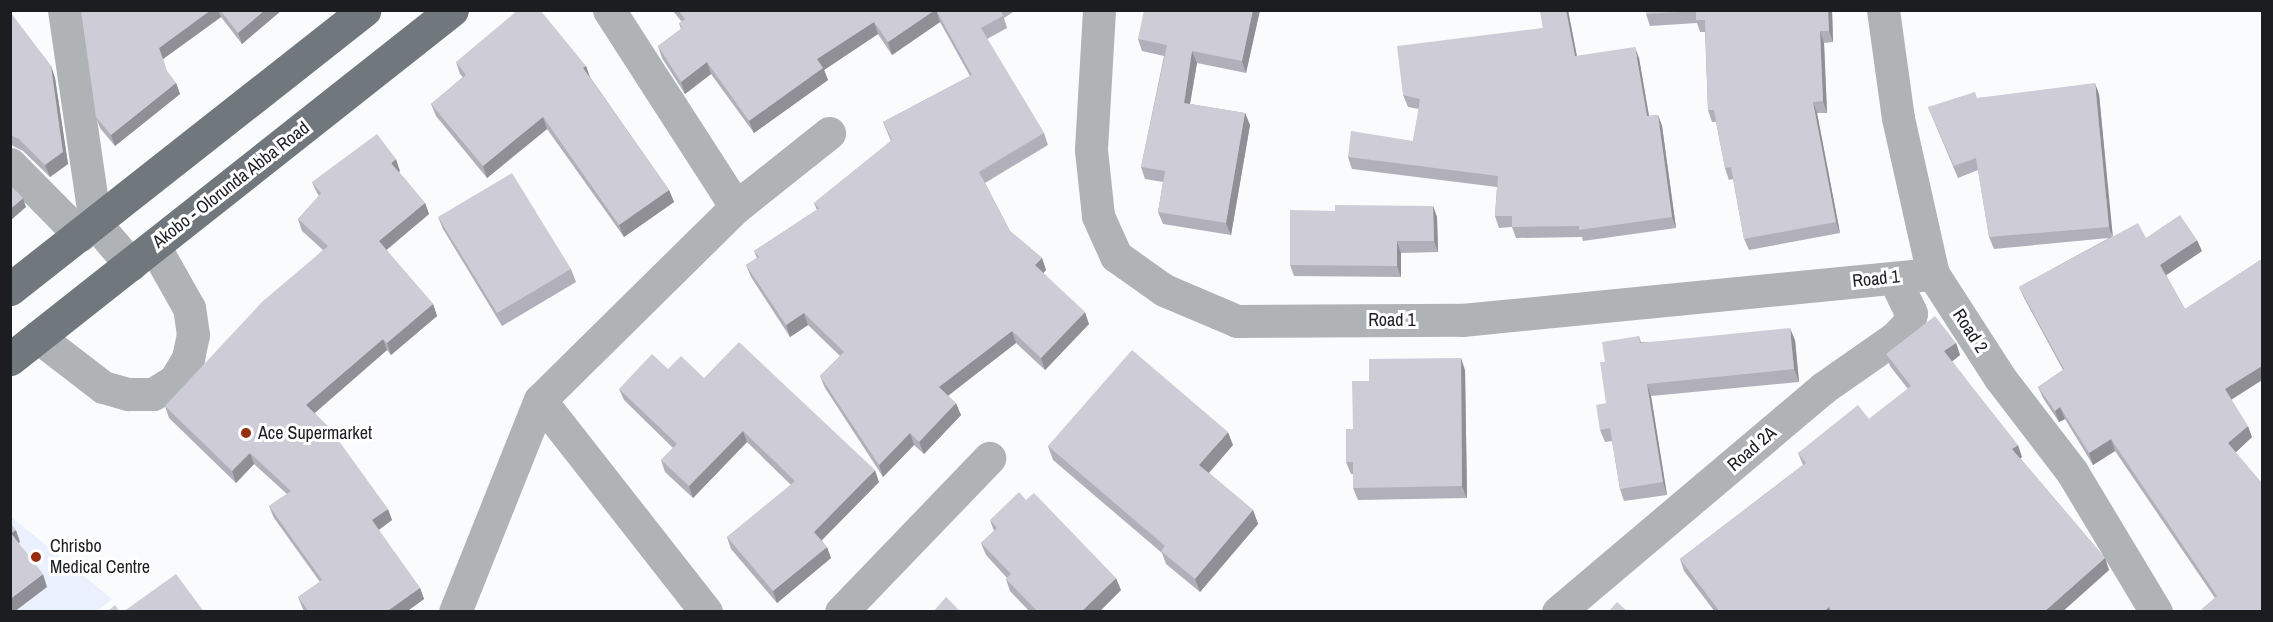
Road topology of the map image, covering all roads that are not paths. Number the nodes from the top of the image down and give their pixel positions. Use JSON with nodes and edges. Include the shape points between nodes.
{"nodes":[{"id":1,"x":64,"y":10,"type":"edge"},
{"id":2,"x":364,"y":10,"type":"edge"},
{"id":3,"x":452,"y":10,"type":"edge"},
{"id":4,"x":609,"y":10,"type":"edge"},
{"id":5,"x":1098,"y":10,"type":"edge"},
{"id":6,"x":1883,"y":10,"type":"edge"},
{"id":7,"x":829,"y":133,"type":"dead end"},
{"id":8,"x":10,"y":164,"type":"edge"},
{"id":9,"x":736,"y":207,"type":"junction"},
{"id":10,"x":88,"y":229,"type":"junction"},
{"id":11,"x":142,"y":256,"type":"junction"},
{"id":12,"x":1933,"y":274,"type":"junction"},
{"id":13,"x":1894,"y":278,"type":"junction"},
{"id":14,"x":10,"y":289,"type":"edge"},
{"id":15,"x":38,"y":338,"type":"junction"},
{"id":16,"x":10,"y":359,"type":"edge"},
{"id":17,"x":540,"y":400,"type":"junction"},
{"id":18,"x":989,"y":458,"type":"dead end"},
{"id":19,"x":2149,"y":609,"type":"edge"},
{"id":20,"x":455,"y":612,"type":"edge"},
{"id":21,"x":706,"y":612,"type":"edge"},
{"id":22,"x":841,"y":612,"type":"edge"},
{"id":23,"x":1558,"y":612,"type":"edge"}],
"edges":[{"from":1,"to":10,"type":"street"},
{"from":2,"to":10,"type":"main road"},
{"from":3,"to":11,"type":"main road","name":"Akobo - Olorunda Abba Road"},
{"from":4,"to":9,"type":"street"},
{"from":5,"to":13,"type":"street","name":"Road 1","via":[[1091,150],[1098,216],[1116,256],[1164,291],[1237,321],[1462,320]]},
{"from":6,"to":12,"type":"street","name":"Road 2","via":[[1898,118]]},
{"from":7,"to":9,"type":"street"},
{"from":8,"to":10,"type":"street"},
{"from":9,"to":17,"type":"street"},
{"from":10,"to":11,"type":"street"},
{"from":10,"to":14,"type":"main road"},
{"from":11,"to":15,"type":"main road","name":"Akobo - Olorunda Abba Road"},
{"from":11,"to":15,"type":"street","via":[[189,308],[193,335],[188,358],[175,380],[153,394],[128,394],[103,387]]},
{"from":12,"to":13,"type":"street","name":"Road 1"},
{"from":12,"to":19,"type":"street","name":"Road 2","via":[[2000,378],[2072,472]]},
{"from":13,"to":23,"type":"street","name":"Road 2A","via":[[1911,313],[1909,323],[1896,338],[1823,388]]},
{"from":15,"to":16,"type":"main road","name":"Akobo - Olorunda Abba Road"},
{"from":17,"to":20,"type":"street"},
{"from":17,"to":21,"type":"street"},
{"from":18,"to":22,"type":"street"}]}
